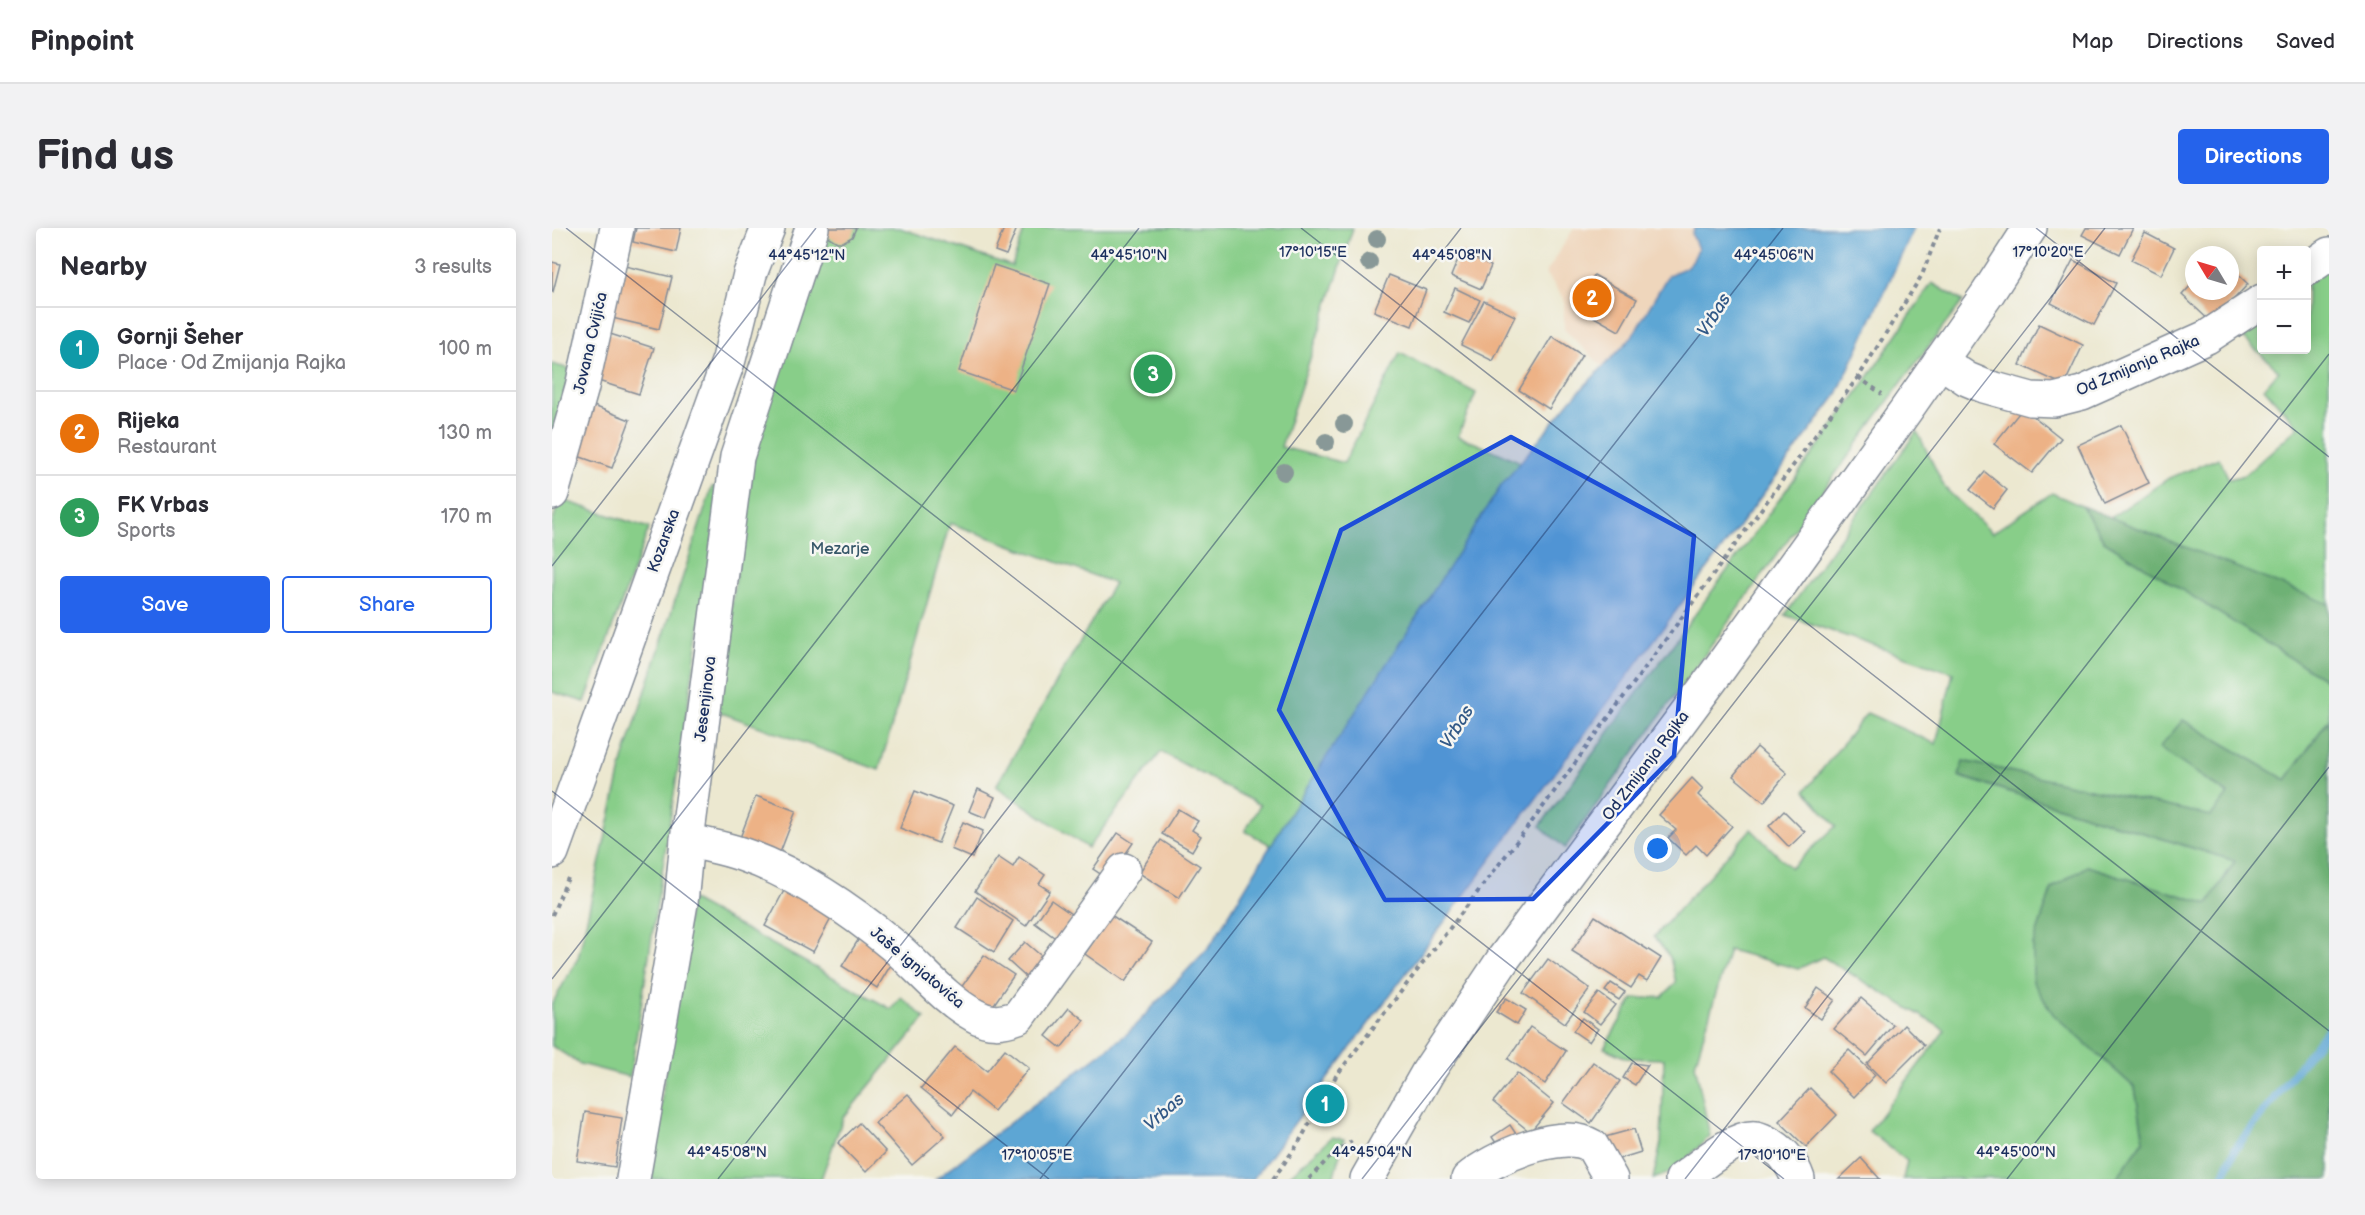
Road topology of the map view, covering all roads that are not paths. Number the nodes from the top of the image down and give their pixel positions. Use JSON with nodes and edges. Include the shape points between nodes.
{"nodes":[{"id":1,"x":617,"y":228,"type":"edge"},
{"id":2,"x":757,"y":228,"type":"edge"},
{"id":3,"x":768,"y":228,"type":"edge"},
{"id":4,"x":812,"y":228,"type":"edge"},
{"id":5,"x":2030,"y":228,"type":"edge"},
{"id":6,"x":2329,"y":254,"type":"edge"},
{"id":7,"x":2311,"y":267,"type":"edge"},
{"id":8,"x":750,"y":274,"type":"junction"},
{"id":9,"x":2257,"y":304,"type":"edge"},
{"id":10,"x":1940,"y":361,"type":"junction"},
{"id":11,"x":552,"y":493,"type":"edge"},
{"id":12,"x":687,"y":840,"type":"junction"},
{"id":13,"x":552,"y":852,"type":"edge"},
{"id":14,"x":1124,"y":870,"type":"dead end"},
{"id":15,"x":633,"y":1179,"type":"edge"},
{"id":16,"x":1367,"y":1179,"type":"edge"},
{"id":17,"x":1468,"y":1179,"type":"edge"},
{"id":18,"x":1611,"y":1179,"type":"edge"},
{"id":19,"x":1682,"y":1179,"type":"edge"},
{"id":20,"x":1798,"y":1179,"type":"edge"}],
"edges":[{"from":1,"to":11,"type":"street","name":"Jovana Cvijića","via":[[582,387]]},
{"from":2,"to":8,"type":"street"},
{"from":3,"to":8,"type":"street","name":"Kozarska"},
{"from":4,"to":12,"type":"street","name":"Jesenjinova","via":[[737,457]]},
{"from":5,"to":10,"type":"street","name":"Od Zmijanja Rajka"},
{"from":6,"to":7,"type":"street"},
{"from":8,"to":13,"type":"street","name":"Kozarska","via":[[729,359]]},
{"from":9,"to":10,"type":"street","name":"Od Zmijanja Rajka","via":[[2207,336],[2082,393],[2054,400],[2031,399],[1983,386]]},
{"from":10,"to":16,"type":"street","name":"Od Zmijanja Rajka","via":[[1717,672],[1504,958],[1428,1072]]},
{"from":12,"to":14,"type":"street","name":"Jaše ignjatovića","via":[[776,868],[842,906],[895,946],[973,1015],[996,1023],[1018,1017]]},
{"from":12,"to":15,"type":"street","name":"Jesenjinova","via":[[681,903]]},
{"from":17,"to":18,"type":"street","via":[[1501,1158],[1573,1139],[1592,1146]]},
{"from":19,"to":20,"type":"street","via":[[1724,1150],[1744,1139],[1755,1138],[1784,1154]]}]}
